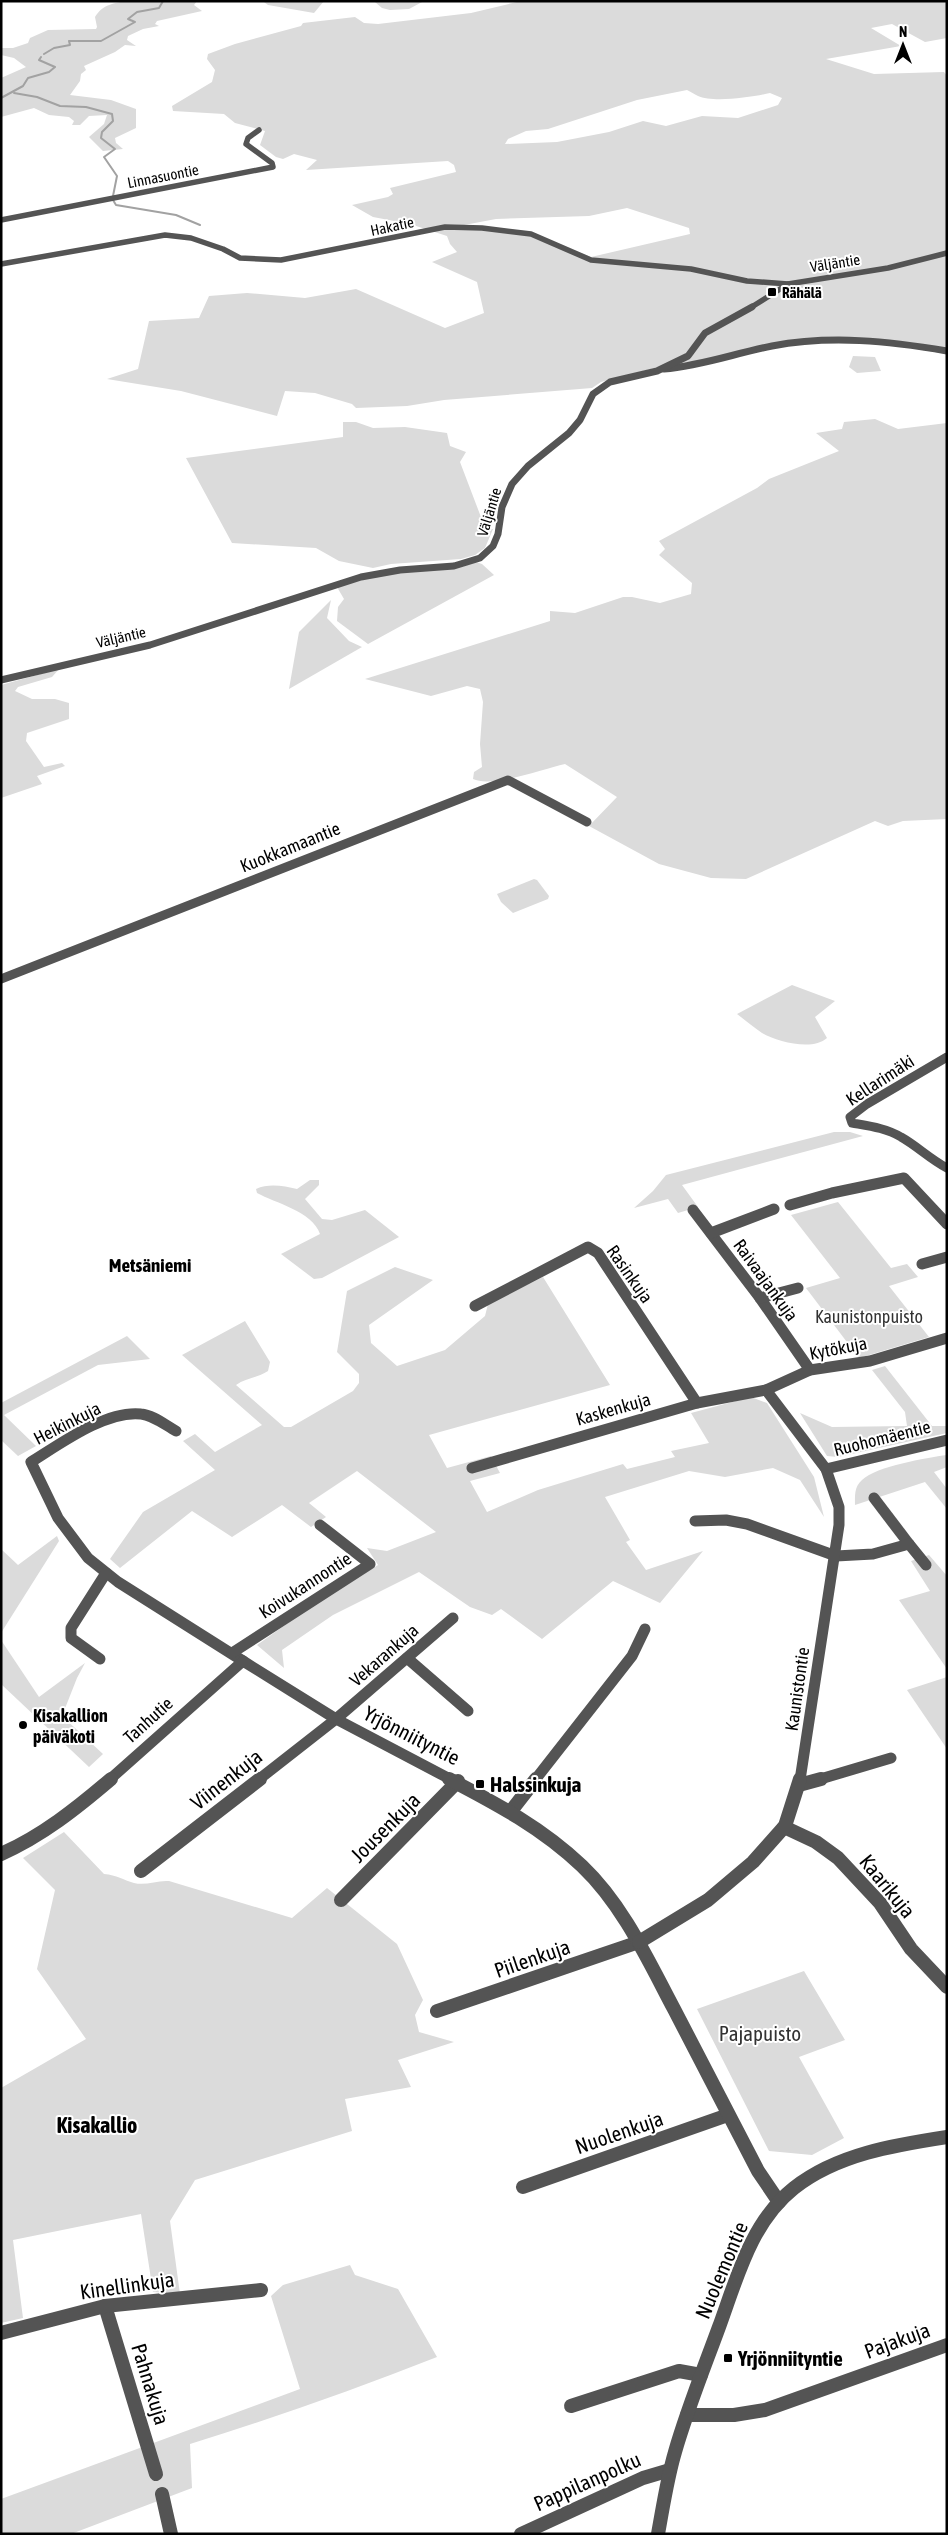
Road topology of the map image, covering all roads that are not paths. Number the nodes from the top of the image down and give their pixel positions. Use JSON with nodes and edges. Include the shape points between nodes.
{"nodes":[{"id":1,"x":259,"y":130,"type":"dead end"},
{"id":2,"x":1,"y":220,"type":"edge"},
{"id":3,"x":947,"y":253,"type":"edge"},
{"id":4,"x":1,"y":264,"type":"edge"},
{"id":5,"x":788,"y":284,"type":"junction"},
{"id":6,"x":947,"y":351,"type":"edge"},
{"id":7,"x":662,"y":369,"type":"junction"},
{"id":8,"x":1,"y":680,"type":"edge"},
{"id":9,"x":587,"y":822,"type":"dead end"},
{"id":10,"x":1,"y":980,"type":"edge"},
{"id":11,"x":947,"y":1057,"type":"edge"},
{"id":12,"x":947,"y":1168,"type":"edge"},
{"id":13,"x":790,"y":1205,"type":"dead end"},
{"id":14,"x":693,"y":1210,"type":"dead end"},
{"id":15,"x":774,"y":1210,"type":"dead end"},
{"id":16,"x":947,"y":1224,"type":"edge"},
{"id":17,"x":711,"y":1233,"type":"junction"},
{"id":18,"x":947,"y":1258,"type":"edge"},
{"id":19,"x":922,"y":1264,"type":"dead end"},
{"id":20,"x":798,"y":1288,"type":"dead end"},
{"id":21,"x":760,"y":1298,"type":"junction"},
{"id":22,"x":475,"y":1306,"type":"dead end"},
{"id":23,"x":947,"y":1338,"type":"edge"},
{"id":24,"x":810,"y":1370,"type":"junction"},
{"id":25,"x":766,"y":1390,"type":"junction"},
{"id":26,"x":697,"y":1403,"type":"junction"},
{"id":27,"x":176,"y":1431,"type":"dead end"},
{"id":28,"x":947,"y":1440,"type":"edge"},
{"id":29,"x":31,"y":1462,"type":"joint"},
{"id":30,"x":472,"y":1468,"type":"dead end"},
{"id":31,"x":826,"y":1470,"type":"junction"},
{"id":32,"x":874,"y":1498,"type":"dead end"},
{"id":33,"x":695,"y":1521,"type":"dead end"},
{"id":34,"x":320,"y":1525,"type":"dead end"},
{"id":35,"x":909,"y":1544,"type":"junction"},
{"id":36,"x":836,"y":1556,"type":"junction"},
{"id":37,"x":926,"y":1565,"type":"dead end"},
{"id":38,"x":106,"y":1573,"type":"junction"},
{"id":39,"x":454,"y":1618,"type":"dead end"},
{"id":40,"x":645,"y":1629,"type":"dead end"},
{"id":41,"x":232,"y":1653,"type":"junction"},
{"id":42,"x":407,"y":1658,"type":"junction"},
{"id":43,"x":100,"y":1659,"type":"dead end"},
{"id":44,"x":243,"y":1661,"type":"junction"},
{"id":45,"x":468,"y":1711,"type":"dead end"},
{"id":46,"x":336,"y":1719,"type":"junction"},
{"id":47,"x":891,"y":1758,"type":"dead end"},
{"id":48,"x":458,"y":1782,"type":"junction"},
{"id":49,"x":799,"y":1785,"type":"junction"},
{"id":50,"x":511,"y":1811,"type":"junction"},
{"id":51,"x":784,"y":1828,"type":"junction"},
{"id":52,"x":1,"y":1854,"type":"edge"},
{"id":53,"x":141,"y":1871,"type":"dead end"},
{"id":54,"x":341,"y":1900,"type":"dead end"},
{"id":55,"x":639,"y":1942,"type":"junction"},
{"id":56,"x":947,"y":1987,"type":"edge"},
{"id":57,"x":438,"y":2011,"type":"dead end"},
{"id":58,"x":728,"y":2115,"type":"junction"},
{"id":59,"x":947,"y":2137,"type":"edge"},
{"id":60,"x":523,"y":2187,"type":"dead end"},
{"id":61,"x":779,"y":2202,"type":"junction"},
{"id":62,"x":261,"y":2290,"type":"dead end"},
{"id":63,"x":105,"y":2306,"type":"junction"},
{"id":64,"x":1,"y":2333,"type":"edge"},
{"id":65,"x":947,"y":2345,"type":"edge"},
{"id":66,"x":701,"y":2375,"type":"junction"},
{"id":67,"x":571,"y":2406,"type":"dead end"},
{"id":68,"x":687,"y":2416,"type":"junction"},
{"id":69,"x":670,"y":2470,"type":"junction"},
{"id":70,"x":156,"y":2474,"type":"dead end"},
{"id":71,"x":162,"y":2494,"type":"dead end"},
{"id":72,"x":171,"y":2534,"type":"edge"},
{"id":73,"x":521,"y":2534,"type":"edge"},
{"id":74,"x":658,"y":2534,"type":"edge"}],
"edges":[{"from":1,"to":2,"type":"street","name":"Linnasuontie","via":[[248,138],[246,144],[272,163],[269,168]]},
{"from":3,"to":5,"type":"street","name":"Väljäntie","via":[[888,268]]},
{"from":4,"to":5,"type":"street","name":"Hakatie","via":[[165,235],[191,238],[240,258],[281,260],[457,226],[531,234],[591,260]]},
{"from":5,"to":7,"type":"street","name":"Väljäntie","via":[[705,333],[688,356]]},
{"from":6,"to":7,"type":"street","via":[[876,340],[801,341],[682,368]]},
{"from":7,"to":8,"type":"street","name":"Väljäntie","via":[[610,382],[598,389],[569,433],[528,466],[512,484],[502,507],[493,546],[480,558],[454,566],[361,577],[150,645]]},
{"from":9,"to":10,"type":"street","name":"Kuokkamaantie","via":[[508,780]]},
{"from":11,"to":12,"type":"street","name":"Kellarimäki","via":[[850,1117],[852,1123],[859,1126],[886,1130],[902,1137]]},
{"from":13,"to":16,"type":"street","via":[[904,1178]]},
{"from":14,"to":17,"type":"street","name":"Raivaajankuja"},
{"from":15,"to":17,"type":"street"},
{"from":17,"to":21,"type":"street","name":"Raivaajankuja"},
{"from":18,"to":19,"type":"street"},
{"from":20,"to":21,"type":"street"},
{"from":21,"to":24,"type":"street","name":"Raivaajankuja"},
{"from":22,"to":26,"type":"street","name":"Rasinkuja","via":[[588,1247],[598,1252]]},
{"from":23,"to":24,"type":"street","name":"Kytökuja","via":[[870,1361]]},
{"from":24,"to":25,"type":"street","name":"Kytökuja"},
{"from":25,"to":26,"type":"street","name":"Kaskenkuja"},
{"from":25,"to":31,"type":"street","name":"Kaunistontie"},
{"from":26,"to":30,"type":"street","name":"Kaskenkuja"},
{"from":27,"to":29,"type":"street","name":"Heikinkuja","via":[[149,1416],[131,1413],[85,1430]]},
{"from":28,"to":31,"type":"street","name":"Ruohomäentie"},
{"from":29,"to":38,"type":"street","name":"Yrjönniityntie","via":[[59,1521],[80,1549]]},
{"from":31,"to":36,"type":"street","name":"Kaunistontie","via":[[839,1507]]},
{"from":32,"to":35,"type":"street"},
{"from":33,"to":36,"type":"street","via":[[726,1520],[746,1524]]},
{"from":34,"to":41,"type":"street","name":"Koivukannontie","via":[[370,1564]]},
{"from":35,"to":36,"type":"street","via":[[873,1554]]},
{"from":35,"to":37,"type":"street"},
{"from":36,"to":49,"type":"street","name":"Kaunistontie"},
{"from":38,"to":41,"type":"street","name":"Yrjönniityntie"},
{"from":38,"to":43,"type":"street","via":[[71,1628],[71,1638]]},
{"from":39,"to":42,"type":"street","name":"Vekarankuja"},
{"from":40,"to":50,"type":"street","via":[[632,1656]]},
{"from":41,"to":44,"type":"street","name":"Yrjönniityntie"},
{"from":42,"to":45,"type":"street"},
{"from":42,"to":46,"type":"street","name":"Vekarankuja"},
{"from":44,"to":46,"type":"street","name":"Yrjönniityntie"},
{"from":44,"to":52,"type":"street","name":"Tanhutie","via":[[90,1798],[29,1842]]},
{"from":46,"to":48,"type":"street","name":"Yrjönniityntie"},
{"from":46,"to":53,"type":"street","name":"Viinenkuja"},
{"from":47,"to":49,"type":"street"},
{"from":48,"to":50,"type":"street","name":"Yrjönniityntie"},
{"from":48,"to":54,"type":"street","name":"Jousenkuja"},
{"from":49,"to":51,"type":"street","name":"Kaunistontie"},
{"from":50,"to":55,"type":"street","name":"Yrjönniityntie","via":[[540,1830],[583,1867],[613,1902]]},
{"from":51,"to":55,"type":"street","name":"Kaunistontie","via":[[757,1859],[716,1895]]},
{"from":51,"to":56,"type":"street","name":"Kaarikuja","via":[[816,1842],[838,1858],[880,1903],[911,1949]]},
{"from":55,"to":57,"type":"street","name":"Piilenkuja"},
{"from":55,"to":58,"type":"street","name":"Yrjönniityntie"},
{"from":58,"to":60,"type":"street","name":"Nuolenkuja"},
{"from":58,"to":61,"type":"street","name":"Yrjönniityntie"},
{"from":59,"to":61,"type":"street","name":"Nuolemontie","via":[[852,2157],[814,2174]]},
{"from":61,"to":66,"type":"street","name":"Nuolemontie","via":[[748,2253]]},
{"from":62,"to":63,"type":"street","name":"Kinellinkuja"},
{"from":63,"to":64,"type":"street","name":"Kinellinkuja"},
{"from":63,"to":70,"type":"street","name":"Pahnakuja"},
{"from":65,"to":68,"type":"street","name":"Pajakuja","via":[[765,2410],[734,2415]]},
{"from":66,"to":67,"type":"street","via":[[678,2371]]},
{"from":66,"to":68,"type":"street","name":"Nuolemontie"},
{"from":68,"to":69,"type":"street","name":"Nuolemontie"},
{"from":69,"to":73,"type":"street","name":"Pappilanpolku","via":[[643,2478]]},
{"from":69,"to":74,"type":"street","name":"Nuolemontie"},
{"from":71,"to":72,"type":"street"}]}
